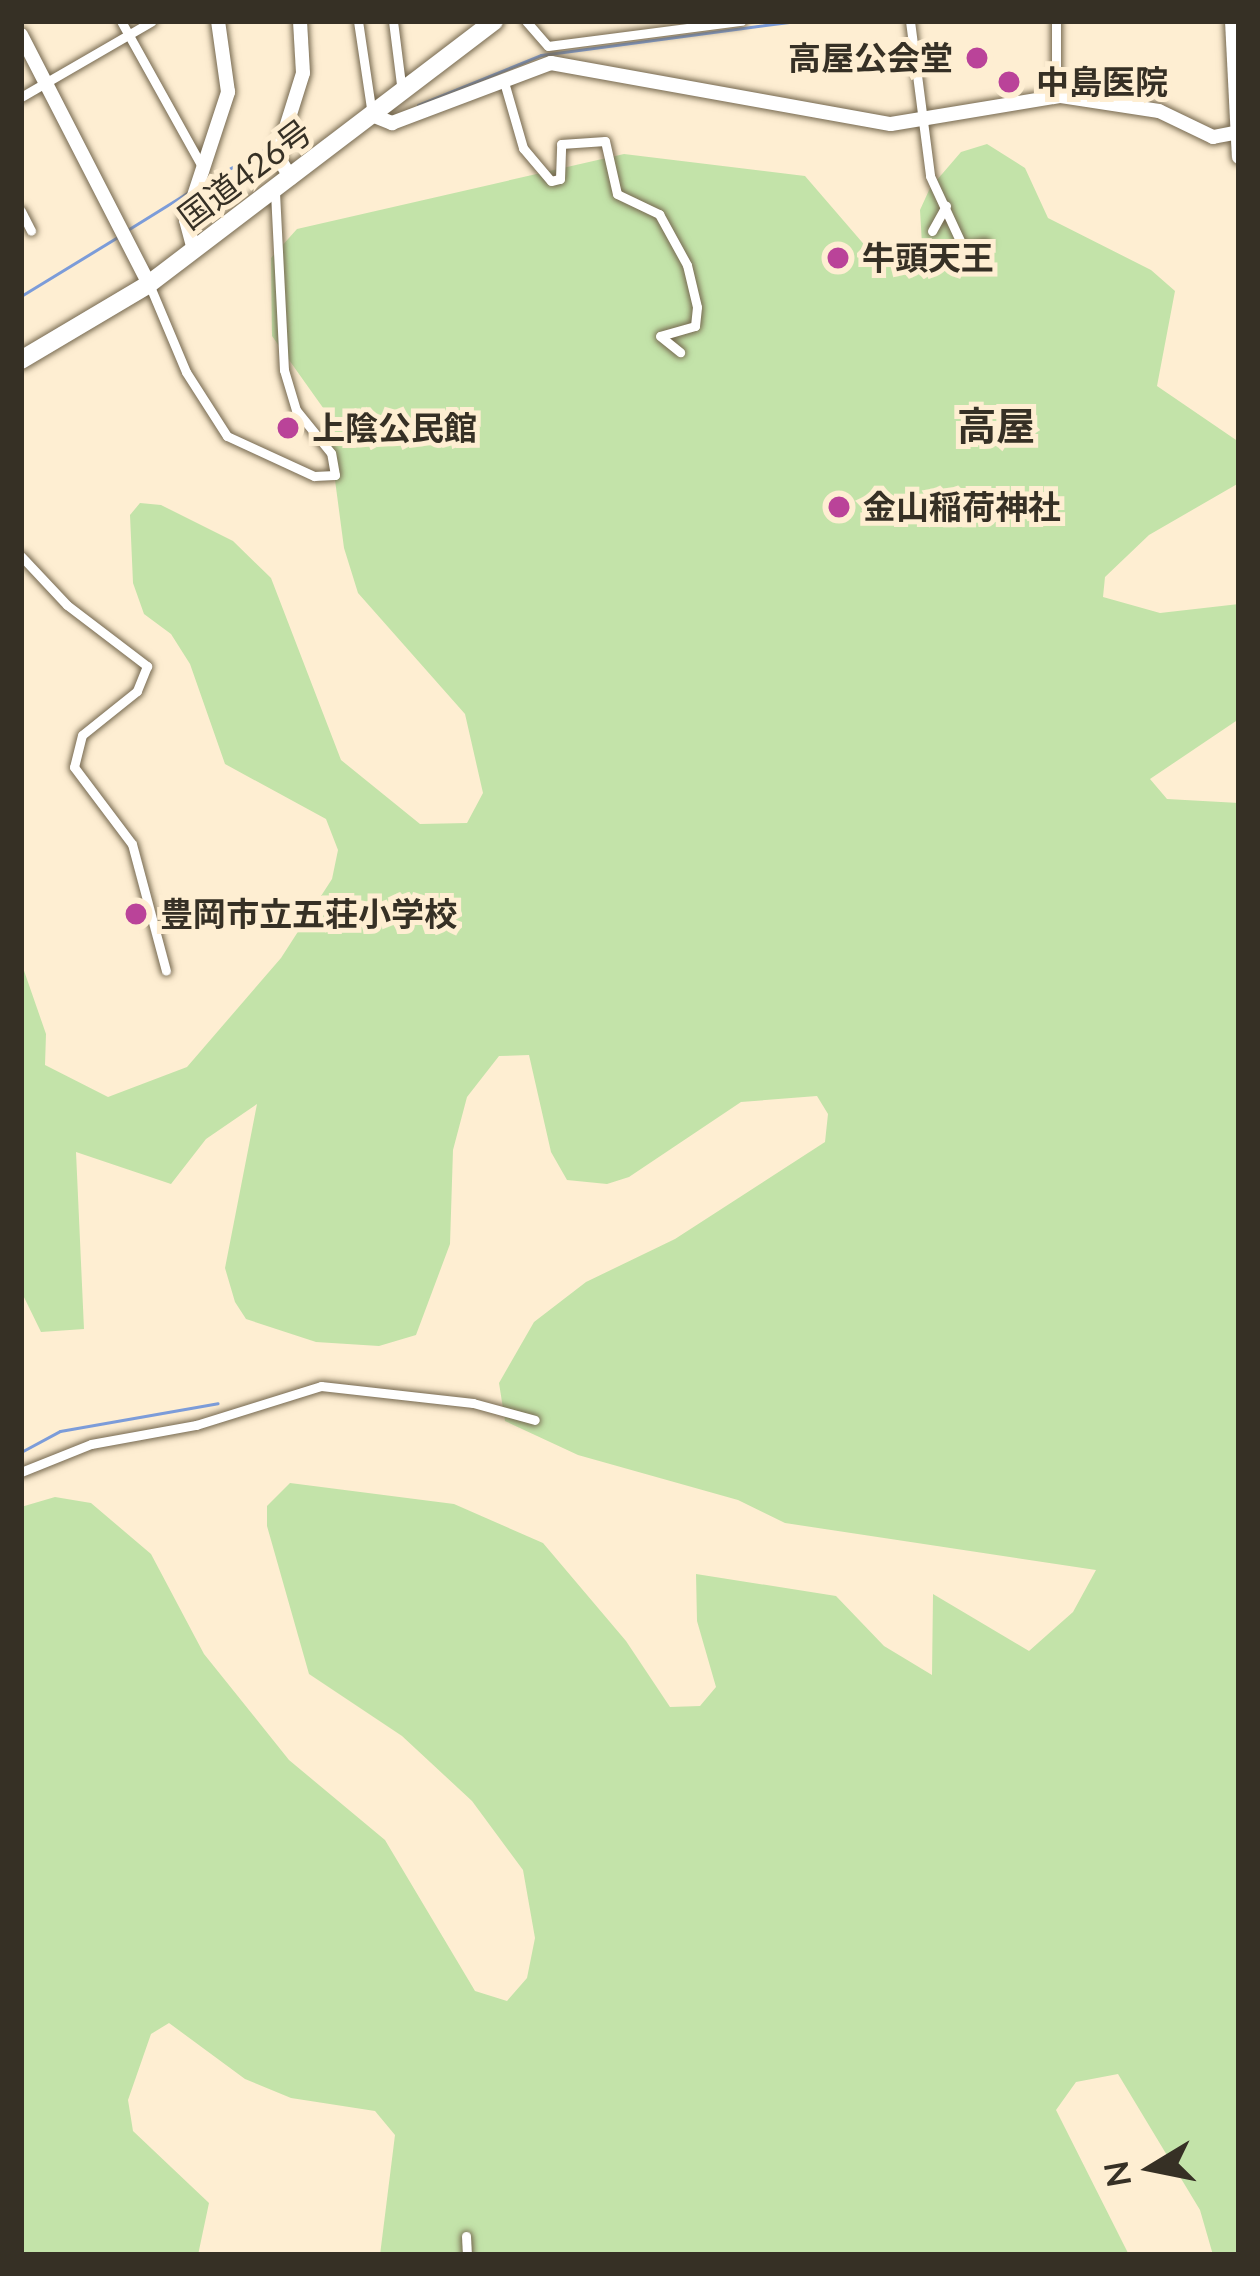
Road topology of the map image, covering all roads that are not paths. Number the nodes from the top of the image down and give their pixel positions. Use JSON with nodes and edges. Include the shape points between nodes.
{"nodes":[{"id":1,"x":121,"y":21,"type":"edge"},
{"id":2,"x":152,"y":21,"type":"edge"},
{"id":3,"x":218,"y":21,"type":"edge"},
{"id":4,"x":300,"y":21,"type":"edge"},
{"id":5,"x":358,"y":21,"type":"edge"},
{"id":6,"x":393,"y":21,"type":"edge"},
{"id":7,"x":494,"y":21,"type":"edge"},
{"id":8,"x":526,"y":21,"type":"edge"},
{"id":9,"x":636,"y":21,"type":"edge"},
{"id":10,"x":741,"y":21,"type":"edge"},
{"id":11,"x":910,"y":21,"type":"edge"},
{"id":12,"x":1056,"y":21,"type":"edge"},
{"id":13,"x":1232,"y":21,"type":"edge"},
{"id":14,"x":638,"y":34,"type":"junction"},
{"id":15,"x":21,"y":35,"type":"edge"},
{"id":16,"x":128,"y":35,"type":"junction"},
{"id":17,"x":1235,"y":68,"type":"edge"},
{"id":18,"x":504,"y":82,"type":"junction"},
{"id":19,"x":46,"y":83,"type":"junction"},
{"id":20,"x":403,"y":92,"type":"junction"},
{"id":21,"x":1056,"y":96,"type":"junction"},
{"id":22,"x":21,"y":98,"type":"edge"},
{"id":23,"x":372,"y":116,"type":"junction"},
{"id":24,"x":924,"y":119,"type":"junction"},
{"id":25,"x":1236,"y":133,"type":"edge"},
{"id":26,"x":1239,"y":157,"type":"edge"},
{"id":27,"x":204,"y":172,"type":"junction"},
{"id":28,"x":282,"y":185,"type":"junction"},
{"id":29,"x":946,"y":206,"type":"junction"},
{"id":30,"x":21,"y":212,"type":"edge"},
{"id":31,"x":31,"y":231,"type":"dead end"},
{"id":32,"x":932,"y":231,"type":"dead end"},
{"id":33,"x":986,"y":243,"type":"dead end"},
{"id":34,"x":194,"y":250,"type":"junction"},
{"id":35,"x":149,"y":284,"type":"junction"},
{"id":36,"x":682,"y":351,"type":"dead end"},
{"id":37,"x":21,"y":360,"type":"edge"},
{"id":38,"x":21,"y":556,"type":"edge"},
{"id":39,"x":166,"y":971,"type":"dead end"},
{"id":40,"x":536,"y":1420,"type":"dead end"},
{"id":41,"x":21,"y":1472,"type":"edge"},
{"id":42,"x":466,"y":2236,"type":"dead end"},
{"id":43,"x":467,"y":2255,"type":"edge"}],
"edges":[{"from":1,"to":16,"type":"street"},
{"from":2,"to":16,"type":"street"},
{"from":3,"to":27,"type":"street","via":[[228,92]]},
{"from":4,"to":28,"type":"street","via":[[303,74],[280,146]]},
{"from":5,"to":23,"type":"street"},
{"from":6,"to":20,"type":"street"},
{"from":7,"to":20,"type":"highway","name":"国道426号"},
{"from":8,"to":14,"type":"street","via":[[548,46]]},
{"from":9,"to":14,"type":"street"},
{"from":10,"to":14,"type":"street"},
{"from":11,"to":24,"type":"street"},
{"from":12,"to":21,"type":"street"},
{"from":13,"to":17,"type":"street"},
{"from":15,"to":19,"type":"street"},
{"from":16,"to":19,"type":"street"},
{"from":16,"to":27,"type":"street"},
{"from":17,"to":25,"type":"street"},
{"from":18,"to":23,"type":"street","via":[[392,123]]},
{"from":18,"to":24,"type":"street","via":[[551,63],[859,119]]},
{"from":18,"to":36,"type":"street","via":[[524,148],[551,181],[560,178],[561,144],[605,141],[617,194],[659,214],[687,265],[697,307],[695,326],[662,332],[665,346]]},
{"from":19,"to":22,"type":"street"},
{"from":19,"to":35,"type":"street"},
{"from":20,"to":23,"type":"highway","name":"国道426号"},
{"from":21,"to":24,"type":"street"},
{"from":21,"to":25,"type":"street","via":[[1150,109],[1209,135]]},
{"from":23,"to":28,"type":"highway","name":"国道426号"},
{"from":24,"to":29,"type":"street","via":[[931,176]]},
{"from":25,"to":26,"type":"street"},
{"from":27,"to":34,"type":"street","via":[[185,226]]},
{"from":28,"to":34,"type":"highway","name":"国道426号"},
{"from":28,"to":35,"type":"street","via":[[280,351],[296,410],[331,453],[335,475],[314,476],[227,436],[186,372]]},
{"from":29,"to":32,"type":"street"},
{"from":29,"to":33,"type":"street","via":[[963,247]]},
{"from":30,"to":31,"type":"street"},
{"from":34,"to":35,"type":"highway","name":"国道426号"},
{"from":35,"to":37,"type":"highway","name":"国道426号"},
{"from":38,"to":39,"type":"street","via":[[67,605],[147,666],[137,691],[82,735],[74,767],[132,844]]},
{"from":40,"to":41,"type":"street","via":[[472,1403],[321,1386],[196,1425],[91,1444]]},
{"from":42,"to":43,"type":"street"}]}
